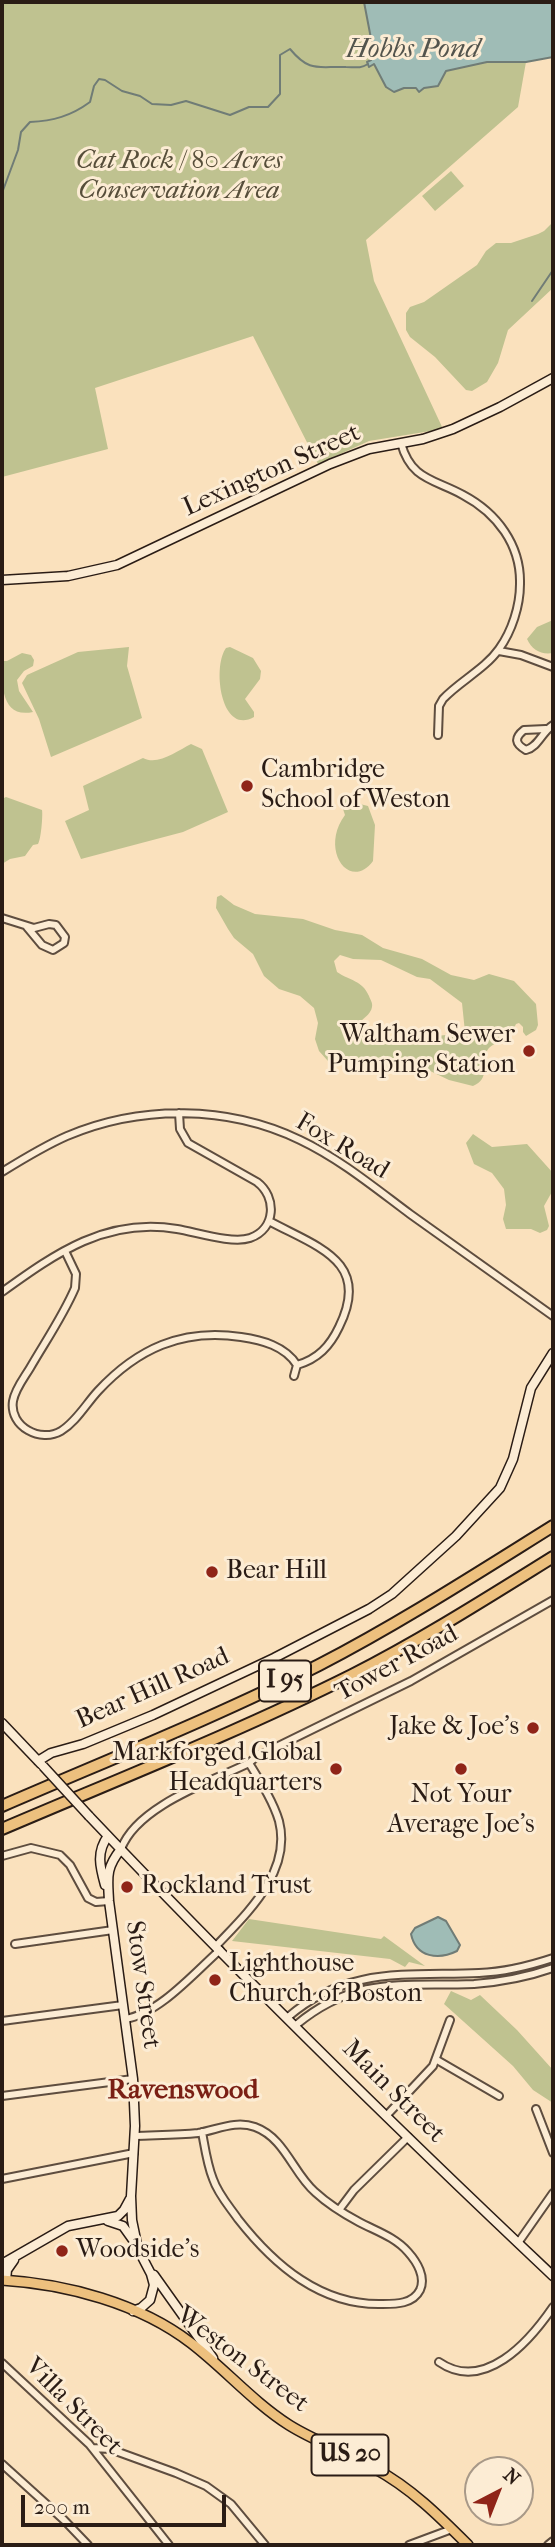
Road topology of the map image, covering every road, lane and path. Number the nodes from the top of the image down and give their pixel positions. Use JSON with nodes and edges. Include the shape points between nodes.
{"nodes":[{"id":1,"x":553,"y":378,"type":"edge"},
{"id":2,"x":401,"y":443,"type":"junction"},
{"id":3,"x":2,"y":580,"type":"edge"},
{"id":4,"x":499,"y":650,"type":"junction"},
{"id":5,"x":553,"y":667,"type":"edge"},
{"id":6,"x":553,"y":724,"type":"edge"},
{"id":7,"x":546,"y":729,"type":"junction"},
{"id":8,"x":438,"y":735,"type":"dead end"},
{"id":9,"x":2,"y":918,"type":"edge"},
{"id":10,"x":27,"y":927,"type":"junction"},
{"id":11,"x":178,"y":1113,"type":"junction"},
{"id":12,"x":2,"y":1171,"type":"edge"},
{"id":13,"x":269,"y":1221,"type":"junction"},
{"id":14,"x":65,"y":1251,"type":"junction"},
{"id":15,"x":2,"y":1292,"type":"edge"},
{"id":16,"x":553,"y":1316,"type":"edge"},
{"id":17,"x":553,"y":1353,"type":"edge"},
{"id":18,"x":297,"y":1364,"type":"junction"},
{"id":19,"x":294,"y":1376,"type":"dead end"},
{"id":20,"x":553,"y":1526,"type":"edge"},
{"id":21,"x":553,"y":1557,"type":"edge"},
{"id":22,"x":553,"y":1600,"type":"edge"},
{"id":23,"x":2,"y":1723,"type":"edge"},
{"id":24,"x":7,"y":1735,"type":"edge"},
{"id":25,"x":249,"y":1763,"type":"junction"},
{"id":26,"x":40,"y":1764,"type":"junction"},
{"id":27,"x":2,"y":1806,"type":"edge"},
{"id":28,"x":2,"y":1829,"type":"edge"},
{"id":29,"x":108,"y":1836,"type":"junction"},
{"id":30,"x":121,"y":1849,"type":"junction"},
{"id":31,"x":2,"y":1856,"type":"edge"},
{"id":32,"x":109,"y":1901,"type":"junction"},
{"id":33,"x":113,"y":1930,"type":"junction"},
{"id":34,"x":15,"y":1944,"type":"dead end"},
{"id":35,"x":218,"y":1948,"type":"junction"},
{"id":36,"x":553,"y":1958,"type":"edge"},
{"id":37,"x":553,"y":1968,"type":"edge"},
{"id":38,"x":123,"y":2005,"type":"junction"},
{"id":39,"x":288,"y":2017,"type":"junction"},
{"id":40,"x":125,"y":2019,"type":"junction"},
{"id":41,"x":450,"y":2020,"type":"dead end"},
{"id":42,"x":2,"y":2021,"type":"edge"},
{"id":43,"x":296,"y":2025,"type":"junction"},
{"id":44,"x":437,"y":2060,"type":"junction"},
{"id":45,"x":133,"y":2079,"type":"junction"},
{"id":46,"x":2,"y":2096,"type":"edge"},
{"id":47,"x":499,"y":2096,"type":"dead end"},
{"id":48,"x":536,"y":2109,"type":"dead end"},
{"id":49,"x":387,"y":2115,"type":"junction"},
{"id":50,"x":202,"y":2132,"type":"junction"},
{"id":51,"x":135,"y":2136,"type":"junction"},
{"id":52,"x":408,"y":2137,"type":"junction"},
{"id":53,"x":134,"y":2153,"type":"junction"},
{"id":54,"x":553,"y":2153,"type":"edge"},
{"id":55,"x":2,"y":2179,"type":"edge"},
{"id":56,"x":553,"y":2193,"type":"edge"},
{"id":57,"x":131,"y":2196,"type":"junction"},
{"id":58,"x":340,"y":2210,"type":"junction"},
{"id":59,"x":106,"y":2220,"type":"junction"},
{"id":60,"x":518,"y":2243,"type":"junction"},
{"id":61,"x":21,"y":2253,"type":"junction"},
{"id":62,"x":141,"y":2255,"type":"junction"},
{"id":63,"x":2,"y":2264,"type":"edge"},
{"id":64,"x":148,"y":2267,"type":"junction"},
{"id":65,"x":553,"y":2276,"type":"edge"},
{"id":66,"x":4,"y":2280,"type":"edge"},
{"id":67,"x":553,"y":2307,"type":"edge"},
{"id":68,"x":133,"y":2311,"type":"junction"},
{"id":69,"x":439,"y":2362,"type":"dead end"},
{"id":70,"x":2,"y":2363,"type":"edge"},
{"id":71,"x":226,"y":2374,"type":"junction"},
{"id":72,"x":93,"y":2448,"type":"junction"},
{"id":73,"x":2,"y":2463,"type":"edge"},
{"id":74,"x":452,"y":2529,"type":"junction"},
{"id":75,"x":553,"y":2542,"type":"edge"},
{"id":76,"x":88,"y":2545,"type":"edge"},
{"id":77,"x":169,"y":2545,"type":"edge"},
{"id":78,"x":265,"y":2545,"type":"edge"},
{"id":79,"x":409,"y":2545,"type":"edge"},
{"id":80,"x":468,"y":2545,"type":"edge"},
{"id":81,"x":548,"y":2545,"type":"edge"}],
"edges":[{"from":1,"to":2,"type":"street","name":"Lexington Street","via":[[466,424]]},
{"from":2,"to":3,"type":"street","name":"Lexington Street","via":[[364,450],[330,464],[112,567],[60,577]]},
{"from":2,"to":4,"type":"street","via":[[420,475],[480,505],[510,542],[519,569],[519,596]]},
{"from":4,"to":5,"type":"street"},
{"from":4,"to":8,"type":"street","via":[[443,699]]},
{"from":6,"to":7,"type":"street"},
{"from":7,"to":7,"type":"street","via":[[532,748],[526,750],[516,741],[523,730]]},
{"from":9,"to":10,"type":"street"},
{"from":10,"to":10,"type":"street","via":[[42,945],[53,950],[64,943],[56,925]]},
{"from":11,"to":12,"type":"street","name":"Fox Road","via":[[98,1125]]},
{"from":11,"to":13,"type":"street","via":[[188,1143],[263,1187],[271,1203]]},
{"from":11,"to":16,"type":"street","name":"Fox Road","via":[[256,1124],[312,1146]]},
{"from":13,"to":14,"type":"street","via":[[257,1234],[244,1239],[135,1226],[99,1234]]},
{"from":13,"to":18,"type":"street","via":[[332,1255],[343,1266],[350,1284],[346,1309],[331,1341],[318,1356]]},
{"from":14,"to":15,"type":"street"},
{"from":14,"to":18,"type":"street","via":[[76,1274],[75,1289],[13,1401],[18,1419],[32,1433],[43,1436],[63,1430],[128,1362],[183,1338],[252,1339],[280,1348]]},
{"from":17,"to":26,"type":"street","name":"Bear Hill Road","via":[[531,1388],[513,1459],[500,1488],[392,1594],[266,1662],[89,1742],[51,1753]]},
{"from":18,"to":19,"type":"street"},
{"from":20,"to":27,"type":"highway","number":"I 95","via":[[317,1666]]},
{"from":21,"to":28,"type":"highway","number":"I 95","via":[[351,1675]]},
{"from":22,"to":25,"type":"street","name":"Tower Road","via":[[411,1681]]},
{"from":23,"to":24,"type":"street","name":"Main Street"},
{"from":24,"to":26,"type":"street","name":"Main Street"},
{"from":25,"to":30,"type":"street","name":"Tower Road","via":[[155,1811],[132,1829]]},
{"from":25,"to":35,"type":"street","via":[[278,1818],[279,1857],[269,1884]]},
{"from":26,"to":29,"type":"street","name":"Main Street","bridge":true},
{"from":29,"to":30,"type":"street","name":"Main Street"},
{"from":29,"to":32,"type":"street","name":"Stow Street","via":[[100,1860]]},
{"from":30,"to":32,"type":"street","name":"Stow Street","via":[[109,1867]]},
{"from":30,"to":35,"type":"street","name":"Main Street"},
{"from":31,"to":32,"type":"street","via":[[31,1848],[60,1856],[88,1898]]},
{"from":32,"to":33,"type":"street","name":"Stow Street"},
{"from":33,"to":34,"type":"street"},
{"from":33,"to":38,"type":"street","name":"Stow Street"},
{"from":35,"to":39,"type":"street","name":"Main Street"},
{"from":35,"to":40,"type":"street","via":[[179,1987],[140,2015]]},
{"from":36,"to":39,"type":"street","via":[[492,1972],[403,1973],[360,1979],[323,1993]]},
{"from":37,"to":43,"type":"street","via":[[488,1983],[367,1988],[332,2000]]},
{"from":38,"to":40,"type":"street","name":"Stow Street"},
{"from":38,"to":42,"type":"street"},
{"from":39,"to":43,"type":"street","name":"Main Street"},
{"from":40,"to":45,"type":"street","name":"Stow Street"},
{"from":41,"to":44,"type":"street"},
{"from":43,"to":49,"type":"street","name":"Main Street"},
{"from":44,"to":47,"type":"street"},
{"from":44,"to":49,"type":"street"},
{"from":45,"to":46,"type":"street"},
{"from":45,"to":51,"type":"street","name":"Stow Street"},
{"from":48,"to":54,"type":"street"},
{"from":49,"to":52,"type":"street","name":"Main Street"},
{"from":50,"to":51,"type":"street"},
{"from":50,"to":58,"type":"street","via":[[236,2124],[265,2132],[308,2186]]},
{"from":50,"to":58,"type":"street","via":[[213,2178],[225,2200],[265,2250],[300,2280],[320,2292],[359,2303],[403,2303],[417,2295],[422,2276],[408,2252]]},
{"from":51,"to":53,"type":"street","name":"Stow Street"},
{"from":52,"to":58,"type":"street"},
{"from":52,"to":60,"type":"street","name":"Main Street"},
{"from":53,"to":55,"type":"street"},
{"from":53,"to":57,"type":"street","name":"Stow Street"},
{"from":56,"to":60,"type":"street"},
{"from":57,"to":59,"type":"street","via":[[121,2214]]},
{"from":57,"to":62,"type":"street","name":"Stow Street"},
{"from":59,"to":61,"type":"street","via":[[68,2226]]},
{"from":59,"to":62,"type":"street","via":[[125,2229]]},
{"from":60,"to":65,"type":"street","name":"Main Street"},
{"from":61,"to":63,"type":"street"},
{"from":61,"to":66,"type":"street","via":[[8,2267]]},
{"from":62,"to":64,"type":"street","name":"Stow Street"},
{"from":64,"to":68,"type":"street","name":"Stow Street","via":[[153,2293]]},
{"from":64,"to":71,"type":"street"},
{"from":66,"to":68,"type":"main road","name":"Weston Street","number":"US 20","via":[[64,2288]]},
{"from":67,"to":69,"type":"street","via":[[527,2342],[499,2361],[466,2372]]},
{"from":68,"to":71,"type":"main road","name":"Weston Street","number":"US 20","via":[[181,2335]]},
{"from":70,"to":72,"type":"street","name":"Villa Street"},
{"from":71,"to":74,"type":"main road","name":"Weston Street","number":"US 20","via":[[286,2423],[394,2479]]},
{"from":72,"to":77,"type":"street","name":"Villa Street"},
{"from":72,"to":78,"type":"street","via":[[110,2449],[212,2489],[235,2508]]},
{"from":73,"to":76,"type":"street"},
{"from":74,"to":79,"type":"street"},
{"from":74,"to":80,"type":"main road","name":"Weston Street","number":"US 20"},
{"from":75,"to":81,"type":"street"}]}
